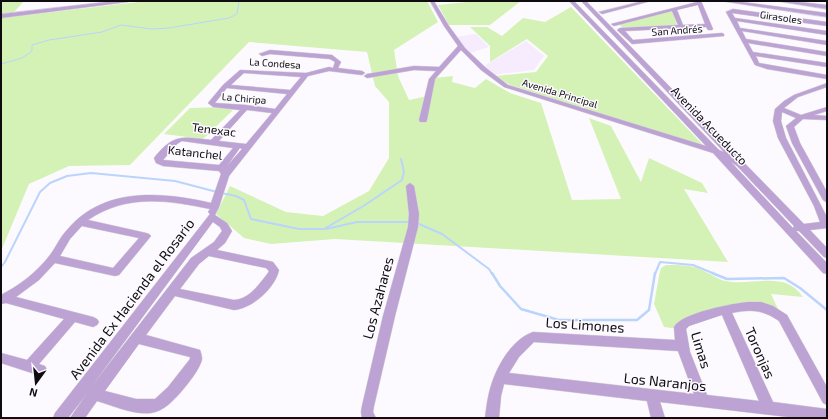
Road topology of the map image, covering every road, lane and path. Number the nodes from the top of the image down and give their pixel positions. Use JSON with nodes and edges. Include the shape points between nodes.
{"nodes":[{"id":1,"x":76,"y":1,"type":"edge"},
{"id":2,"x":121,"y":1,"type":"edge"},
{"id":3,"x":128,"y":1,"type":"edge"},
{"id":4,"x":432,"y":1,"type":"edge"},
{"id":5,"x":571,"y":1,"type":"edge"},
{"id":6,"x":583,"y":1,"type":"edge"},
{"id":7,"x":591,"y":1,"type":"edge"},
{"id":8,"x":649,"y":1,"type":"edge"},
{"id":9,"x":778,"y":1,"type":"edge"},
{"id":10,"x":115,"y":2,"type":"junction"},
{"id":11,"x":700,"y":2,"type":"edge"},
{"id":12,"x":724,"y":2,"type":"edge"},
{"id":13,"x":812,"y":3,"type":"edge"},
{"id":14,"x":827,"y":7,"type":"edge"},
{"id":15,"x":71,"y":8,"type":"junction"},
{"id":16,"x":674,"y":9,"type":"junction"},
{"id":17,"x":602,"y":12,"type":"junction"},
{"id":18,"x":827,"y":15,"type":"edge"},
{"id":19,"x":1,"y":16,"type":"edge"},
{"id":20,"x":818,"y":16,"type":"junction"},
{"id":21,"x":732,"y":19,"type":"junction"},
{"id":22,"x":827,"y":24,"type":"edge"},
{"id":23,"x":708,"y":25,"type":"junction"},
{"id":24,"x":681,"y":26,"type":"junction"},
{"id":25,"x":615,"y":27,"type":"junction"},
{"id":26,"x":737,"y":29,"type":"junction"},
{"id":27,"x":599,"y":30,"type":"junction"},
{"id":28,"x":827,"y":33,"type":"edge"},
{"id":29,"x":722,"y":35,"type":"dead end"},
{"id":30,"x":713,"y":36,"type":"junction"},
{"id":31,"x":743,"y":40,"type":"junction"},
{"id":32,"x":827,"y":43,"type":"edge"},
{"id":33,"x":461,"y":46,"type":"junction"},
{"id":34,"x":750,"y":53,"type":"junction"},
{"id":35,"x":827,"y":54,"type":"edge"},
{"id":36,"x":827,"y":65,"type":"edge"},
{"id":37,"x":333,"y":66,"type":"junction"},
{"id":38,"x":440,"y":69,"type":"junction"},
{"id":39,"x":306,"y":75,"type":"junction"},
{"id":40,"x":827,"y":77,"type":"edge"},
{"id":41,"x":827,"y":85,"type":"edge"},
{"id":42,"x":225,"y":86,"type":"junction"},
{"id":43,"x":816,"y":89,"type":"junction"},
{"id":44,"x":827,"y":90,"type":"edge"},
{"id":45,"x":292,"y":92,"type":"junction"},
{"id":46,"x":242,"y":107,"type":"junction"},
{"id":47,"x":779,"y":109,"type":"junction"},
{"id":48,"x":827,"y":109,"type":"edge"},
{"id":49,"x":276,"y":111,"type":"junction"},
{"id":50,"x":801,"y":117,"type":"junction"},
{"id":51,"x":827,"y":118,"type":"edge"},
{"id":52,"x":424,"y":120,"type":"dead end"},
{"id":53,"x":210,"y":141,"type":"junction"},
{"id":54,"x":238,"y":146,"type":"junction"},
{"id":55,"x":247,"y":147,"type":"junction"},
{"id":56,"x":717,"y":152,"type":"junction"},
{"id":57,"x":158,"y":160,"type":"joint"},
{"id":58,"x":743,"y":166,"type":"junction"},
{"id":59,"x":225,"y":173,"type":"junction"},
{"id":60,"x":410,"y":186,"type":"dead end"},
{"id":61,"x":827,"y":200,"type":"edge"},
{"id":62,"x":215,"y":208,"type":"junction"},
{"id":63,"x":80,"y":222,"type":"junction"},
{"id":64,"x":826,"y":225,"type":"edge"},
{"id":65,"x":802,"y":227,"type":"junction"},
{"id":66,"x":789,"y":229,"type":"junction"},
{"id":67,"x":207,"y":252,"type":"junction"},
{"id":68,"x":827,"y":254,"type":"edge"},
{"id":69,"x":54,"y":259,"type":"junction"},
{"id":70,"x":827,"y":270,"type":"edge"},
{"id":71,"x":171,"y":291,"type":"junction"},
{"id":72,"x":3,"y":299,"type":"edge"},
{"id":73,"x":725,"y":309,"type":"junction"},
{"id":74,"x":73,"y":317,"type":"junction"},
{"id":75,"x":93,"y":322,"type":"dead end"},
{"id":76,"x":136,"y":338,"type":"junction"},
{"id":77,"x":682,"y":346,"type":"junction"},
{"id":78,"x":1,"y":358,"type":"edge"},
{"id":79,"x":29,"y":366,"type":"junction"},
{"id":80,"x":41,"y":370,"type":"dead end"},
{"id":81,"x":500,"y":378,"type":"junction"},
{"id":82,"x":82,"y":390,"type":"junction"},
{"id":83,"x":95,"y":394,"type":"junction"},
{"id":84,"x":652,"y":396,"type":"junction"},
{"id":85,"x":827,"y":399,"type":"edge"},
{"id":86,"x":703,"y":401,"type":"junction"},
{"id":87,"x":769,"y":408,"type":"junction"},
{"id":88,"x":827,"y":415,"type":"edge"},
{"id":89,"x":60,"y":418,"type":"edge"},
{"id":90,"x":77,"y":418,"type":"edge"},
{"id":91,"x":369,"y":418,"type":"edge"},
{"id":92,"x":492,"y":418,"type":"edge"},
{"id":93,"x":658,"y":418,"type":"edge"}],
"edges":[{"from":1,"to":15,"type":"street"},
{"from":2,"to":10,"type":"street"},
{"from":3,"to":10,"type":"street"},
{"from":4,"to":33,"type":"street","name":"Avenida Principal","via":[[443,22]]},
{"from":5,"to":27,"type":"street","name":"Avenida Acueducto"},
{"from":6,"to":25,"type":"street","name":"Avenida Acueducto"},
{"from":7,"to":17,"type":"street"},
{"from":8,"to":17,"type":"street"},
{"from":9,"to":13,"type":"street"},
{"from":10,"to":15,"type":"street"},
{"from":11,"to":16,"type":"street"},
{"from":11,"to":23,"type":"street"},
{"from":12,"to":20,"type":"street"},
{"from":13,"to":14,"type":"street"},
{"from":13,"to":20,"type":"street"},
{"from":15,"to":19,"type":"street"},
{"from":16,"to":24,"type":"street"},
{"from":16,"to":25,"type":"street"},
{"from":17,"to":25,"type":"street"},
{"from":18,"to":20,"type":"street"},
{"from":21,"to":22,"type":"street","via":[[730,11]]},
{"from":21,"to":26,"type":"street"},
{"from":21,"to":28,"type":"street","name":"Girasoles"},
{"from":23,"to":24,"type":"street"},
{"from":23,"to":30,"type":"street"},
{"from":24,"to":25,"type":"street"},
{"from":25,"to":27,"type":"street"},
{"from":25,"to":30,"type":"street","name":"San Andrés","via":[[632,42]]},
{"from":25,"to":58,"type":"street","name":"Avenida Acueducto"},
{"from":26,"to":31,"type":"street"},
{"from":26,"to":32,"type":"street"},
{"from":27,"to":56,"type":"street","name":"Avenida Acueducto"},
{"from":29,"to":30,"type":"street","name":"San Andrés"},
{"from":31,"to":34,"type":"street"},
{"from":31,"to":35,"type":"street"},
{"from":33,"to":38,"type":"street"},
{"from":33,"to":56,"type":"street","name":"Avenida Principal","via":[[498,81],[516,90]]},
{"from":34,"to":36,"type":"street"},
{"from":34,"to":40,"type":"street","via":[[760,65]]},
{"from":37,"to":37,"type":"street","via":[[334,58],[329,56],[270,52],[262,54],[267,57],[325,60]]},
{"from":37,"to":38,"type":"street","via":[[364,75],[414,68]]},
{"from":37,"to":39,"type":"street","name":"La Condesa"},
{"from":38,"to":52,"type":"street","via":[[432,79]]},
{"from":39,"to":42,"type":"street","name":"La Condesa","via":[[242,71]]},
{"from":39,"to":45,"type":"street","name":"Avenida Ex Hacienda el Rosario"},
{"from":41,"to":43,"type":"street"},
{"from":42,"to":45,"type":"street"},
{"from":42,"to":46,"type":"street","name":"La Chiripa","via":[[211,104]]},
{"from":43,"to":44,"type":"street"},
{"from":43,"to":47,"type":"street","via":[[796,96]]},
{"from":45,"to":49,"type":"street","name":"Avenida Ex Hacienda el Rosario"},
{"from":46,"to":49,"type":"street","name":"La Chiripa"},
{"from":46,"to":53,"type":"street"},
{"from":47,"to":50,"type":"street"},
{"from":47,"to":64,"type":"street","via":[[777,121],[782,138]]},
{"from":48,"to":50,"type":"street"},
{"from":49,"to":55,"type":"street","name":"Avenida Ex Hacienda el Rosario"},
{"from":50,"to":51,"type":"street"},
{"from":50,"to":61,"type":"street","via":[[790,126],[796,143]]},
{"from":53,"to":54,"type":"street","name":"Tenexac"},
{"from":53,"to":57,"type":"street","name":"Tenexac","via":[[177,140],[159,156]]},
{"from":54,"to":55,"type":"street","name":"Tenexac"},
{"from":54,"to":59,"type":"street","name":"Avenida Ex Hacienda el Rosario"},
{"from":55,"to":59,"type":"street","name":"Avenida Ex Hacienda el Rosario"},
{"from":56,"to":58,"type":"street"},
{"from":56,"to":66,"type":"street","name":"Avenida Acueducto"},
{"from":57,"to":59,"type":"street","name":"Katanchel"},
{"from":58,"to":65,"type":"street","name":"Avenida Acueducto"},
{"from":59,"to":62,"type":"street","name":"Avenida Ex Hacienda el Rosario"},
{"from":60,"to":91,"type":"street","name":"Los Azahares","via":[[413,227],[384,336],[367,412]]},
{"from":62,"to":63,"type":"street","via":[[172,198],[136,197],[109,205]]},
{"from":62,"to":67,"type":"street","name":"Avenida Ex Hacienda el Rosario","via":[[227,231],[224,238]]},
{"from":62,"to":82,"type":"street","name":"Avenida Ex Hacienda el Rosario"},
{"from":63,"to":69,"type":"street","via":[[69,232]]},
{"from":63,"to":69,"type":"street","via":[[151,237],[118,272]]},
{"from":64,"to":65,"type":"street"},
{"from":65,"to":66,"type":"street"},
{"from":65,"to":68,"type":"street","name":"Avenida Acueducto"},
{"from":66,"to":70,"type":"street","name":"Avenida Acueducto"},
{"from":67,"to":71,"type":"street","name":"Avenida Ex Hacienda el Rosario","via":[[195,261]]},
{"from":67,"to":71,"type":"street","via":[[269,265],[273,267],[273,274],[249,301],[242,305]]},
{"from":69,"to":72,"type":"street","via":[[37,277]]},
{"from":71,"to":76,"type":"street","name":"Avenida Ex Hacienda el Rosario"},
{"from":72,"to":74,"type":"street"},
{"from":73,"to":77,"type":"street","name":"Limas","via":[[685,323],[680,329]]},
{"from":73,"to":85,"type":"street","via":[[744,307],[776,312],[786,323]]},
{"from":73,"to":87,"type":"street","name":"Toronjas"},
{"from":74,"to":75,"type":"street"},
{"from":74,"to":79,"type":"street"},
{"from":76,"to":83,"type":"street","name":"Avenida Ex Hacienda el Rosario"},
{"from":76,"to":83,"type":"street","via":[[196,354],[194,365],[163,402],[154,407],[143,407]]},
{"from":77,"to":81,"type":"street","name":"Los Limones","via":[[533,337],[523,343]]},
{"from":77,"to":86,"type":"street","name":"Limas"},
{"from":78,"to":79,"type":"street"},
{"from":79,"to":80,"type":"street"},
{"from":81,"to":84,"type":"street","name":"Los Naranjos"},
{"from":81,"to":92,"type":"street","name":"Los Limones"},
{"from":82,"to":83,"type":"street"},
{"from":82,"to":89,"type":"street","name":"Avenida Ex Hacienda el Rosario"},
{"from":83,"to":90,"type":"street","name":"Avenida Ex Hacienda el Rosario"},
{"from":84,"to":86,"type":"street","name":"Los Naranjos"},
{"from":84,"to":93,"type":"street"},
{"from":86,"to":87,"type":"street","name":"Los Naranjos"},
{"from":87,"to":88,"type":"street","name":"Los Naranjos"}]}
